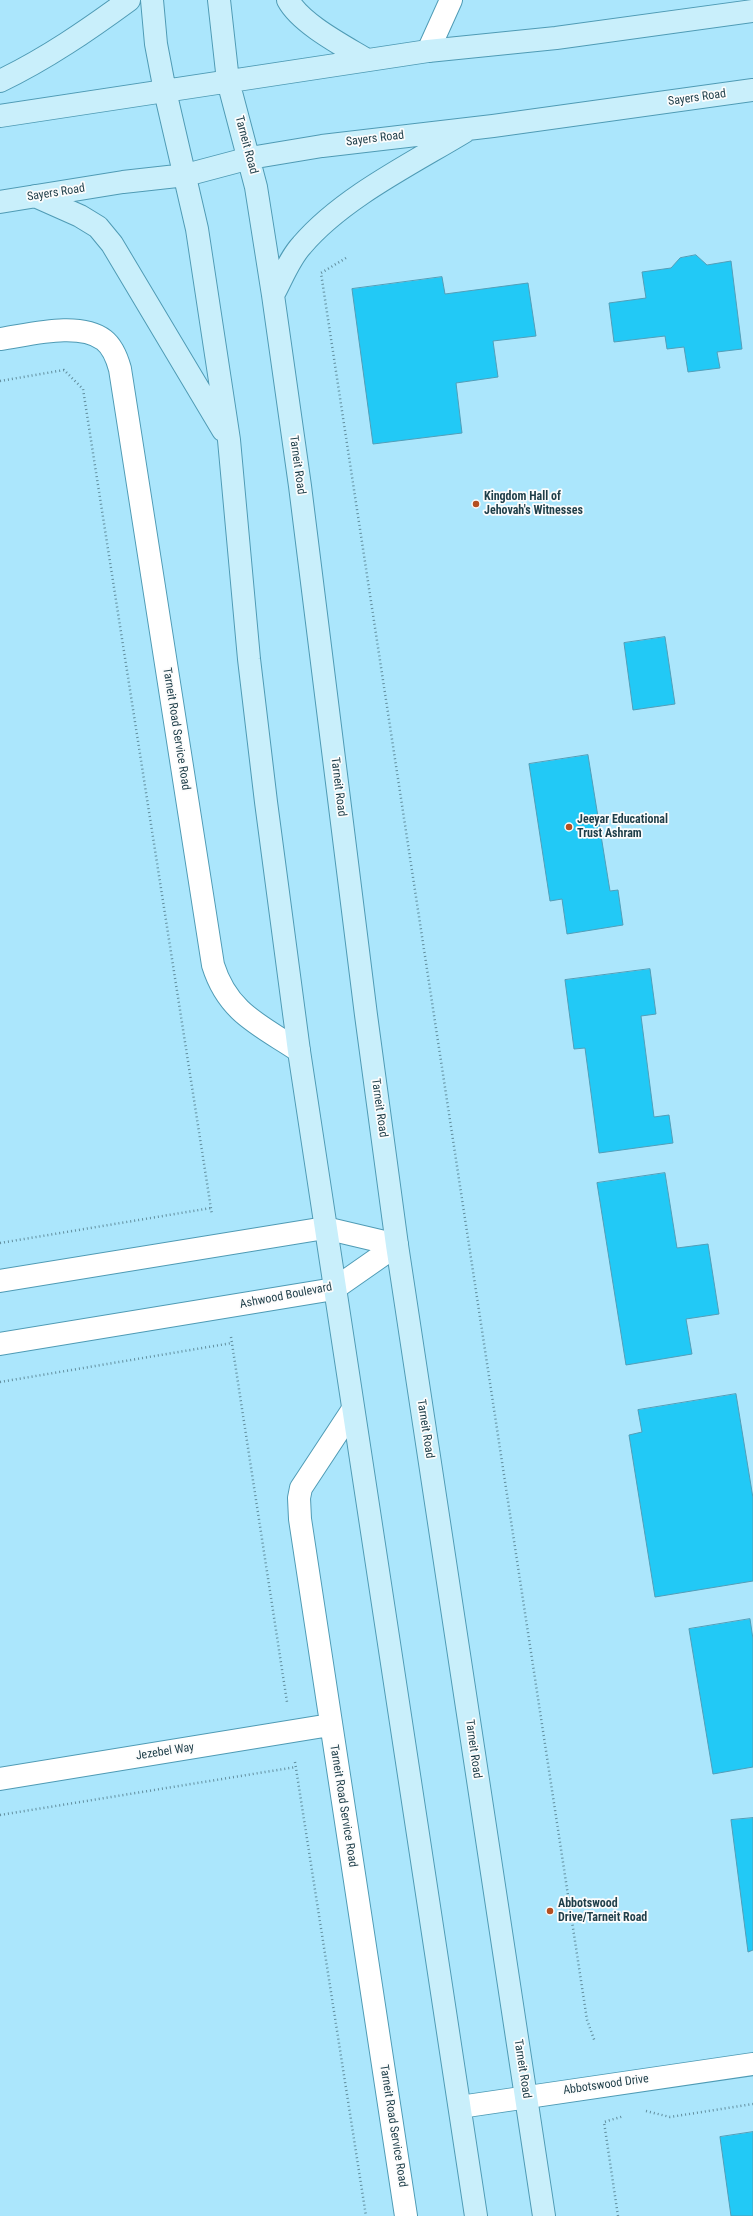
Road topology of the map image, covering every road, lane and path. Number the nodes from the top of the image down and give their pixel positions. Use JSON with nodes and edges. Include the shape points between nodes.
{"nodes":[{"id":1,"x":129,"y":0,"type":"edge"},
{"id":2,"x":152,"y":0,"type":"edge"},
{"id":3,"x":219,"y":0,"type":"edge"},
{"id":4,"x":288,"y":0,"type":"edge"},
{"id":5,"x":451,"y":0,"type":"edge"},
{"id":6,"x":753,"y":11,"type":"edge"},
{"id":7,"x":428,"y":51,"type":"junction"},
{"id":8,"x":367,"y":60,"type":"junction"},
{"id":9,"x":0,"y":81,"type":"edge"},
{"id":10,"x":228,"y":81,"type":"junction"},
{"id":11,"x":753,"y":90,"type":"edge"},
{"id":12,"x":164,"y":91,"type":"junction"},
{"id":13,"x":0,"y":116,"type":"edge"},
{"id":14,"x":470,"y":128,"type":"junction"},
{"id":15,"x":250,"y":158,"type":"junction"},
{"id":16,"x":186,"y":174,"type":"junction"},
{"id":17,"x":35,"y":196,"type":"junction"},
{"id":18,"x":0,"y":202,"type":"edge"},
{"id":19,"x":346,"y":258,"type":"dead end"},
{"id":20,"x":273,"y":295,"type":"junction"},
{"id":21,"x":0,"y":339,"type":"edge"},
{"id":22,"x":229,"y":440,"type":"junction"},
{"id":23,"x":299,"y":1051,"type":"junction"},
{"id":24,"x":211,"y":1208,"type":"dead end"},
{"id":25,"x":325,"y":1228,"type":"junction"},
{"id":26,"x":0,"y":1243,"type":"edge"},
{"id":27,"x":398,"y":1245,"type":"junction"},
{"id":28,"x":0,"y":1281,"type":"edge"},
{"id":29,"x":334,"y":1288,"type":"junction"},
{"id":30,"x":232,"y":1343,"type":"dead end"},
{"id":31,"x":0,"y":1344,"type":"edge"},
{"id":32,"x":0,"y":1382,"type":"edge"},
{"id":33,"x":353,"y":1409,"type":"junction"},
{"id":34,"x":330,"y":1725,"type":"junction"},
{"id":35,"x":296,"y":1767,"type":"dead end"},
{"id":36,"x":0,"y":1779,"type":"edge"},
{"id":37,"x":0,"y":1815,"type":"edge"},
{"id":38,"x":594,"y":2042,"type":"dead end"},
{"id":39,"x":753,"y":2064,"type":"edge"},
{"id":40,"x":526,"y":2097,"type":"junction"},
{"id":41,"x":753,"y":2104,"type":"edge"},
{"id":42,"x":460,"y":2107,"type":"junction"},
{"id":43,"x":641,"y":2110,"type":"dead end"},
{"id":44,"x":631,"y":2113,"type":"dead end"},
{"id":45,"x":406,"y":2216,"type":"edge"},
{"id":46,"x":476,"y":2216,"type":"edge"},
{"id":47,"x":544,"y":2216,"type":"edge"},
{"id":48,"x":618,"y":2216,"type":"edge"}],
"edges":[{"from":1,"to":9,"type":"main road","via":[[62,46]]},
{"from":2,"to":12,"type":"main road"},
{"from":3,"to":10,"type":"main road","name":"Tarneit Road"},
{"from":4,"to":8,"type":"main road","via":[[292,7],[328,36]]},
{"from":5,"to":7,"type":"street"},
{"from":6,"to":7,"type":"main road","via":[[556,38]]},
{"from":7,"to":8,"type":"main road"},
{"from":8,"to":10,"type":"main road"},
{"from":10,"to":12,"type":"main road"},
{"from":10,"to":15,"type":"main road","name":"Tarneit Road"},
{"from":11,"to":14,"type":"main road","name":"Sayers Road"},
{"from":12,"to":13,"type":"main road"},
{"from":12,"to":16,"type":"main road"},
{"from":14,"to":15,"type":"main road","name":"Sayers Road","via":[[322,146]]},
{"from":14,"to":20,"type":"main road","via":[[347,204],[324,222],[301,246]]},
{"from":15,"to":16,"type":"main road","name":"Sayers Road"},
{"from":15,"to":20,"type":"main road","name":"Tarneit Road"},
{"from":16,"to":17,"type":"main road","name":"Sayers Road"},
{"from":16,"to":22,"type":"main road","via":[[197,229]]},
{"from":17,"to":18,"type":"main road","name":"Sayers Road"},
{"from":17,"to":22,"type":"main road","via":[[98,227],[124,262]]},
{"from":19,"to":38,"type":"path","via":[[321,273],[587,2020]]},
{"from":20,"to":27,"type":"main road","name":"Tarneit Road"},
{"from":21,"to":23,"type":"street","name":"Tarneit Road Service Road","via":[[56,331],[87,332],[103,339],[110,346],[120,369],[213,965],[218,983],[228,999],[238,1009]]},
{"from":22,"to":23,"type":"main road","via":[[249,659]]},
{"from":23,"to":25,"type":"main road"},
{"from":24,"to":26,"type":"path"},
{"from":25,"to":27,"type":"street"},
{"from":25,"to":28,"type":"street"},
{"from":25,"to":29,"type":"main road"},
{"from":27,"to":29,"type":"street","name":"Ashwood Boulevard"},
{"from":27,"to":40,"type":"main road","name":"Tarneit Road"},
{"from":29,"to":31,"type":"street","name":"Ashwood Boulevard"},
{"from":29,"to":33,"type":"main road"},
{"from":30,"to":32,"type":"path"},
{"from":33,"to":34,"type":"street","name":"Tarneit Road Service Road","via":[[301,1488],[299,1498]]},
{"from":33,"to":42,"type":"main road"},
{"from":34,"to":36,"type":"street","name":"Jezebel Way"},
{"from":34,"to":45,"type":"street","name":"Tarneit Road Service Road"},
{"from":35,"to":37,"type":"path"},
{"from":39,"to":40,"type":"street","name":"Abbotswood Drive"},
{"from":40,"to":42,"type":"street","name":"Abbotswood Drive"},
{"from":40,"to":47,"type":"main road","name":"Tarneit Road"},
{"from":41,"to":43,"type":"path","via":[[670,2117]]},
{"from":42,"to":46,"type":"main road"},
{"from":44,"to":48,"type":"path","via":[[604,2122]]}]}
